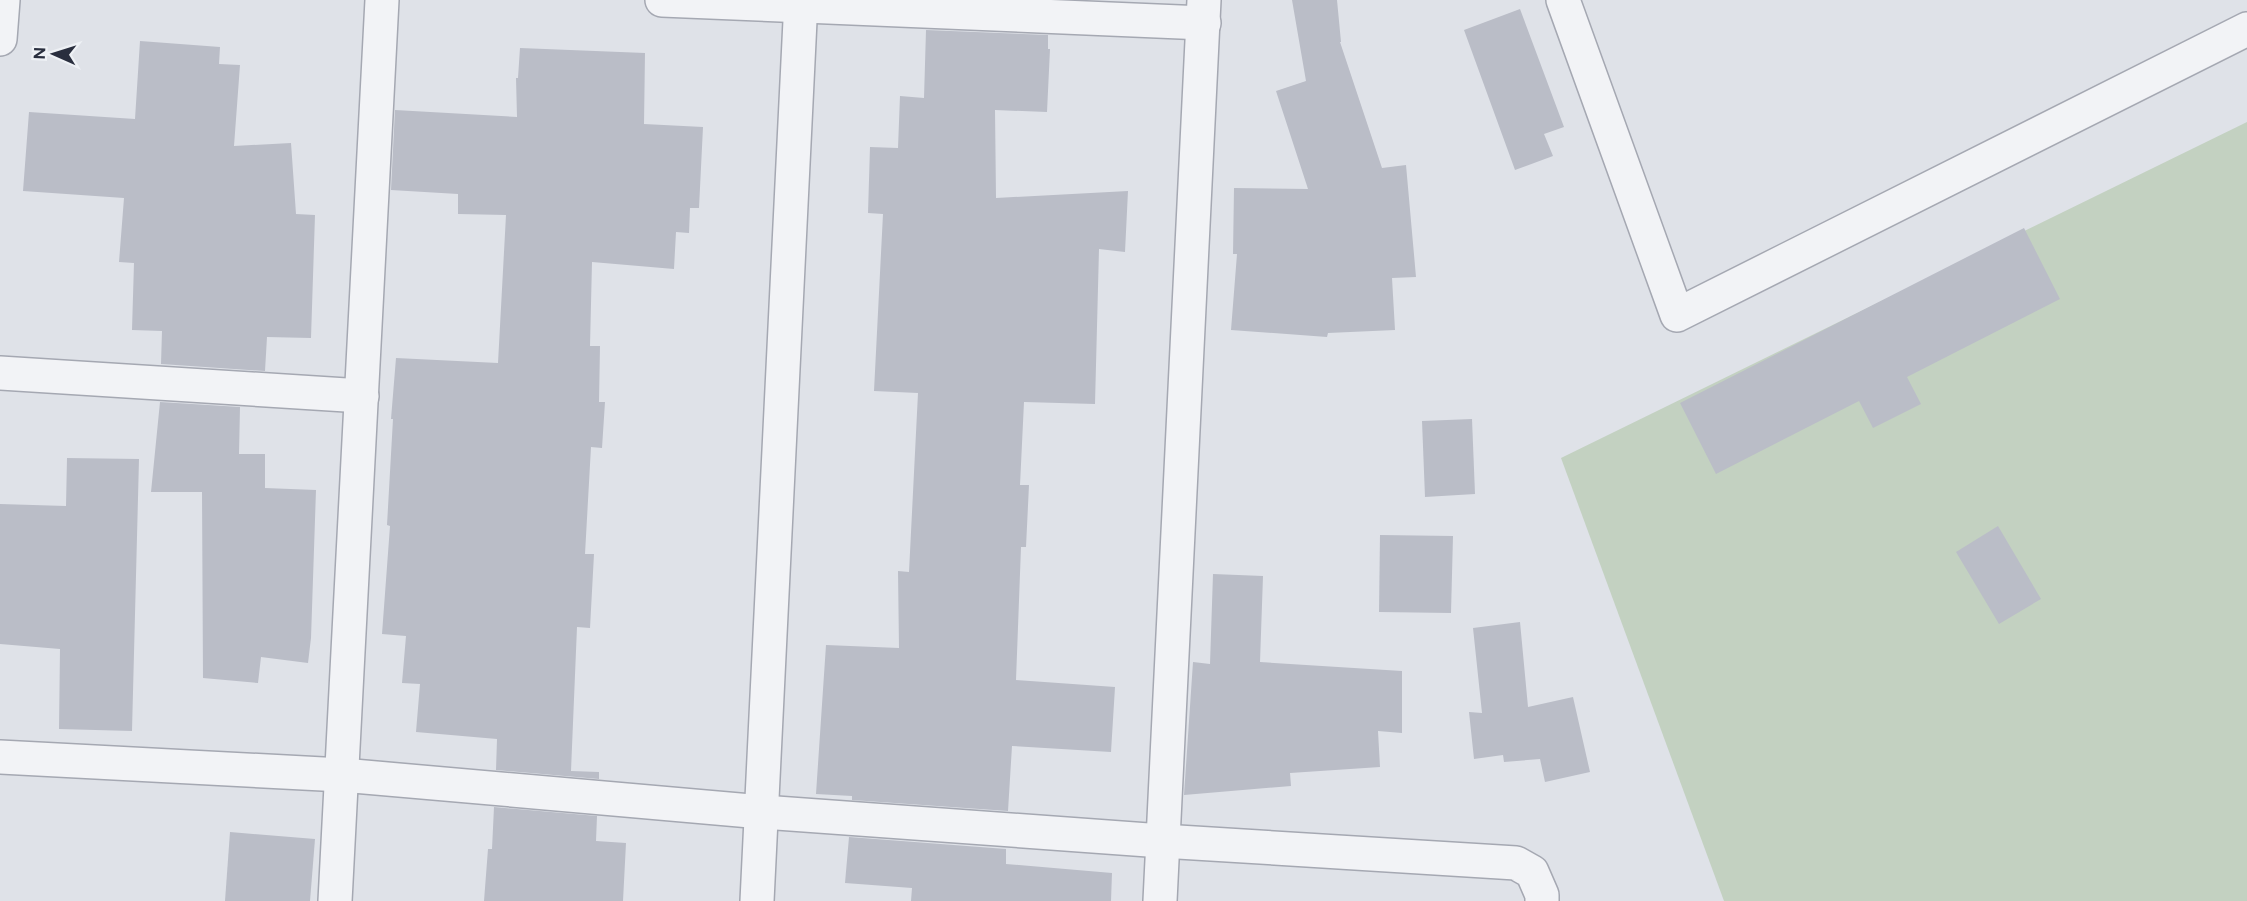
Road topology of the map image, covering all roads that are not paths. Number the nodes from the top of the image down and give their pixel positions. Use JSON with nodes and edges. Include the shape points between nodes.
{"nodes":[{"id":1,"x":382,"y":0,"type":"edge"},
{"id":2,"x":662,"y":0,"type":"edge"},
{"id":3,"x":1563,"y":0,"type":"edge"},
{"id":4,"x":2,"y":4,"type":"edge"},
{"id":5,"x":801,"y":4,"type":"edge"},
{"id":6,"x":1204,"y":11,"type":"edge"},
{"id":7,"x":2247,"y":29,"type":"edge"},
{"id":8,"x":0,"y":39,"type":"edge"},
{"id":9,"x":0,"y":373,"type":"edge"},
{"id":10,"x":362,"y":396,"type":"junction"},
{"id":11,"x":0,"y":757,"type":"edge"},
{"id":12,"x":342,"y":775,"type":"junction"},
{"id":13,"x":762,"y":812,"type":"junction"},
{"id":14,"x":1162,"y":841,"type":"junction"},
{"id":15,"x":335,"y":901,"type":"edge"},
{"id":16,"x":757,"y":901,"type":"edge"},
{"id":17,"x":1160,"y":901,"type":"edge"},
{"id":18,"x":1542,"y":901,"type":"edge"}],
"edges":[{"from":1,"to":10,"type":"street"},
{"from":2,"to":5,"type":"street"},
{"from":3,"to":7,"type":"street","via":[[1677,315]]},
{"from":4,"to":8,"type":"street"},
{"from":5,"to":6,"type":"street"},
{"from":5,"to":13,"type":"street"},
{"from":6,"to":14,"type":"street"},
{"from":9,"to":10,"type":"street"},
{"from":10,"to":12,"type":"street"},
{"from":11,"to":12,"type":"street"},
{"from":12,"to":13,"type":"street"},
{"from":12,"to":15,"type":"street"},
{"from":13,"to":14,"type":"street"},
{"from":13,"to":16,"type":"street"},
{"from":14,"to":17,"type":"street"},
{"from":14,"to":18,"type":"street","via":[[1516,863],[1532,872]]}]}
